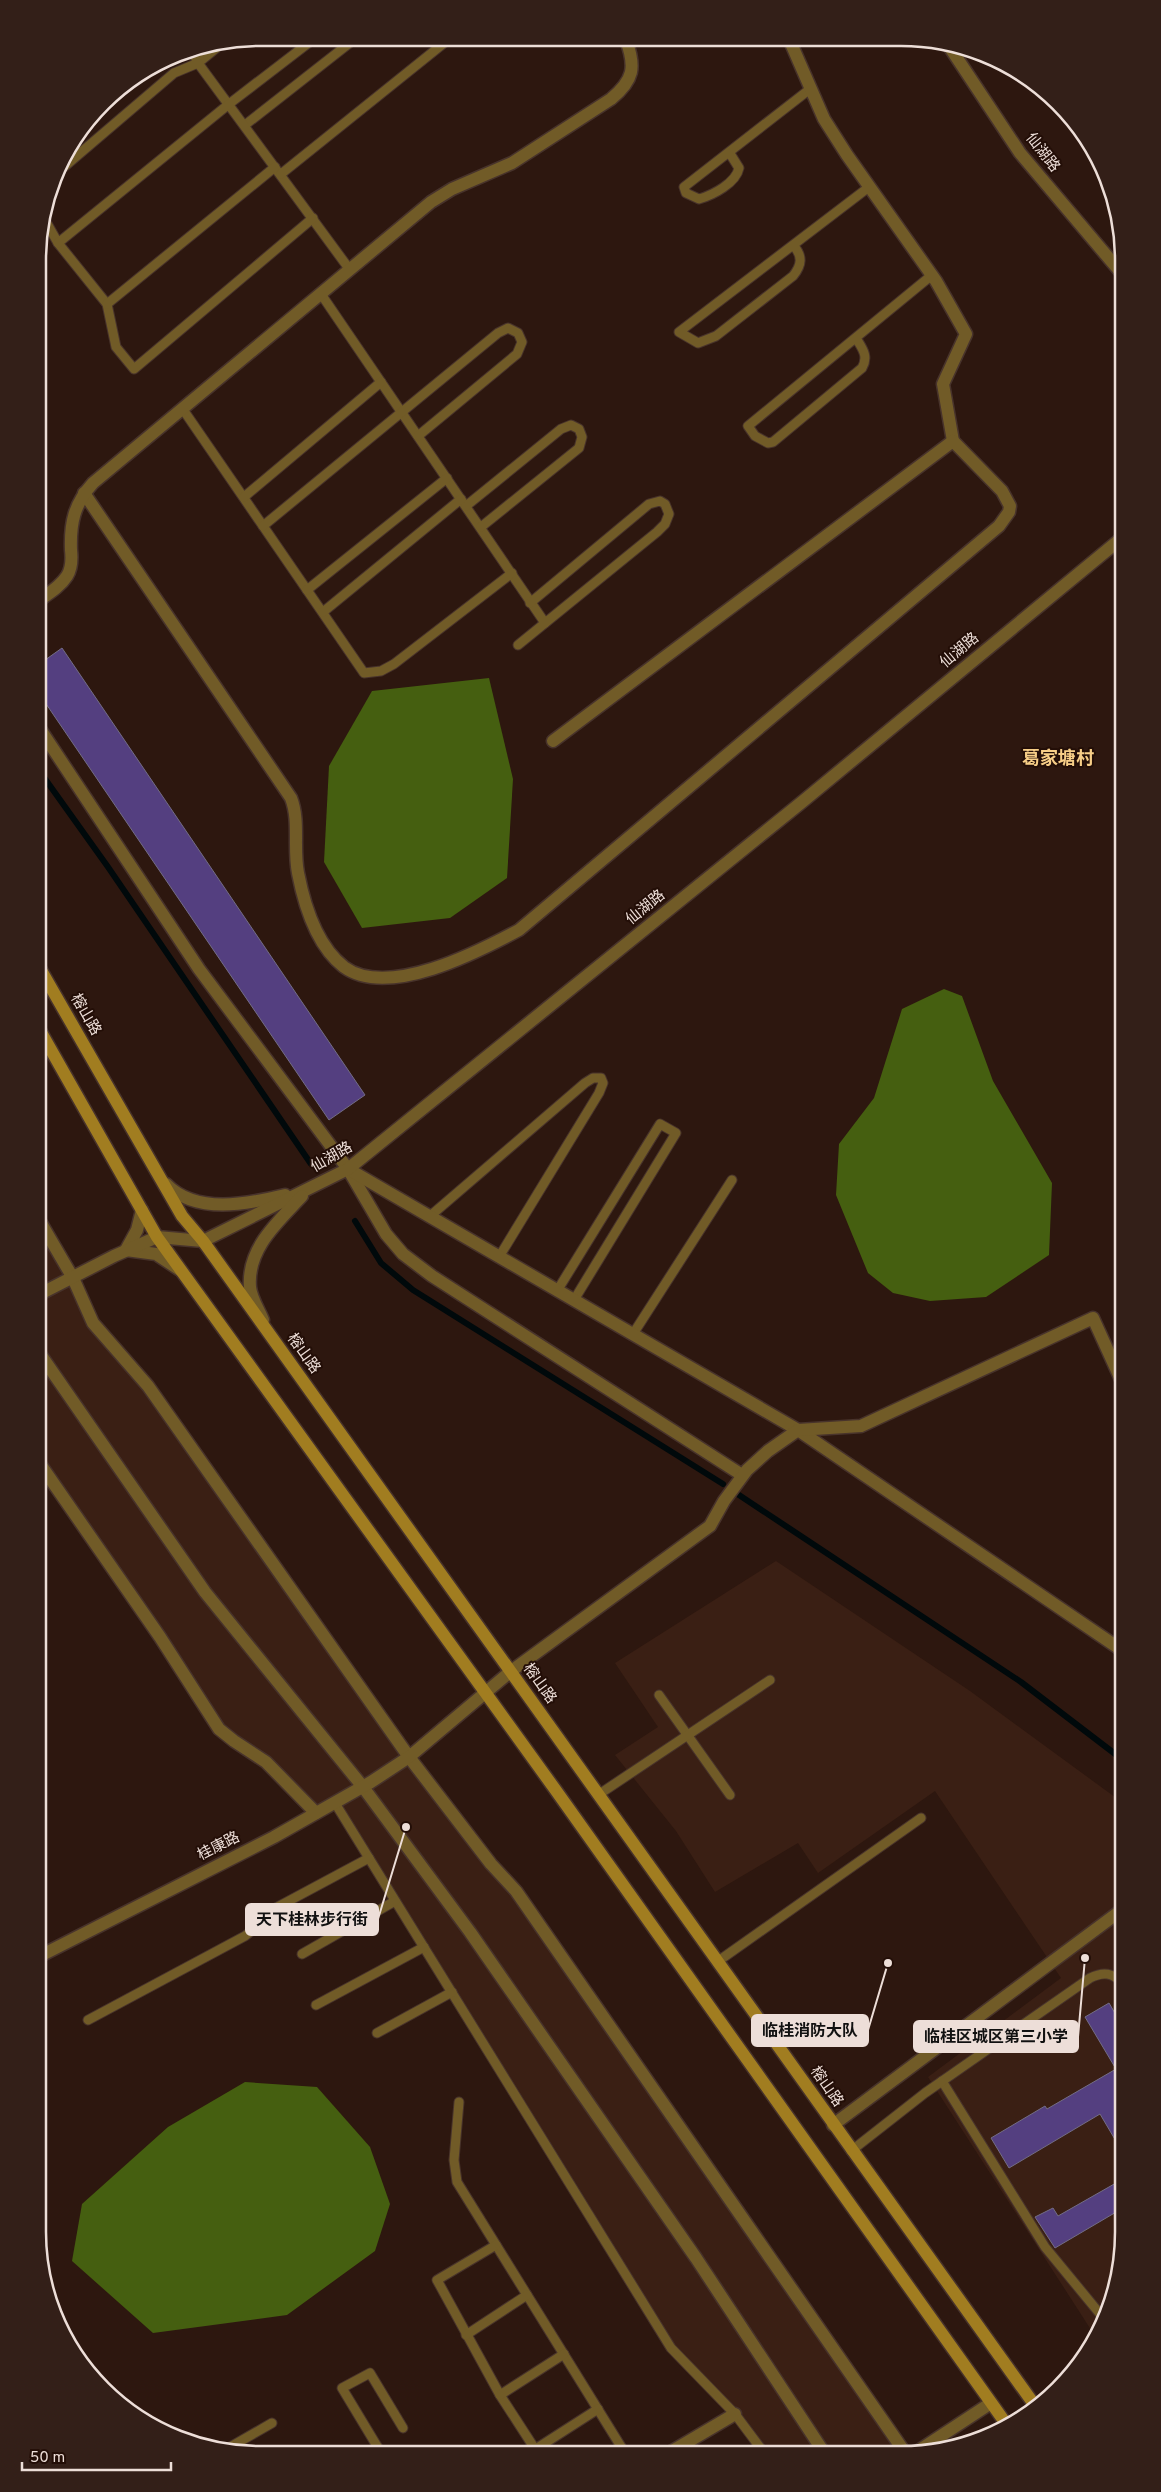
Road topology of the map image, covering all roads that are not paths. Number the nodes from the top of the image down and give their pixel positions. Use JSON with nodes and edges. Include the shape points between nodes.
{"nodes":[{"id":1,"x":305,"y":46,"type":"edge"},
{"id":2,"x":346,"y":46,"type":"edge"},
{"id":3,"x":440,"y":46,"type":"edge"},
{"id":4,"x":628,"y":46,"type":"edge"},
{"id":5,"x":792,"y":46,"type":"edge"},
{"id":6,"x":213,"y":52,"type":"edge"},
{"id":7,"x":954,"y":53,"type":"edge"},
{"id":8,"x":195,"y":57,"type":"edge"},
{"id":9,"x":198,"y":63,"type":"junction"},
{"id":10,"x":810,"y":90,"type":"junction"},
{"id":11,"x":229,"y":104,"type":"junction"},
{"id":12,"x":245,"y":125,"type":"junction"},
{"id":13,"x":729,"y":152,"type":"junction"},
{"id":14,"x":70,"y":162,"type":"edge"},
{"id":15,"x":278,"y":170,"type":"junction"},
{"id":16,"x":869,"y":187,"type":"junction"},
{"id":17,"x":313,"y":218,"type":"junction"},
{"id":18,"x":49,"y":227,"type":"edge"},
{"id":19,"x":58,"y":243,"type":"junction"},
{"id":20,"x":793,"y":245,"type":"junction"},
{"id":21,"x":1115,"y":264,"type":"edge"},
{"id":22,"x":350,"y":270,"type":"junction"},
{"id":23,"x":932,"y":275,"type":"junction"},
{"id":24,"x":321,"y":294,"type":"junction"},
{"id":25,"x":107,"y":304,"type":"junction"},
{"id":26,"x":856,"y":338,"type":"junction"},
{"id":27,"x":381,"y":382,"type":"junction"},
{"id":28,"x":182,"y":408,"type":"junction"},
{"id":29,"x":402,"y":412,"type":"junction"},
{"id":30,"x":418,"y":436,"type":"junction"},
{"id":31,"x":953,"y":441,"type":"junction"},
{"id":32,"x":447,"y":478,"type":"junction"},
{"id":33,"x":84,"y":493,"type":"junction"},
{"id":34,"x":244,"y":497,"type":"junction"},
{"id":35,"x":464,"y":503,"type":"junction"},
{"id":36,"x":263,"y":526,"type":"junction"},
{"id":37,"x":481,"y":527,"type":"junction"},
{"id":38,"x":1115,"y":544,"type":"edge"},
{"id":39,"x":512,"y":573,"type":"junction"},
{"id":40,"x":307,"y":590,"type":"junction"},
{"id":41,"x":46,"y":596,"type":"edge"},
{"id":42,"x":530,"y":603,"type":"junction"},
{"id":43,"x":322,"y":612,"type":"junction"},
{"id":44,"x":545,"y":623,"type":"junction"},
{"id":45,"x":518,"y":645,"type":"dead end"},
{"id":46,"x":46,"y":738,"type":"edge"},
{"id":47,"x":554,"y":741,"type":"dead end"},
{"id":48,"x":46,"y":979,"type":"edge"},
{"id":49,"x":46,"y":1041,"type":"edge"},
{"id":50,"x":348,"y":1169,"type":"junction"},
{"id":51,"x":161,"y":1179,"type":"junction"},
{"id":52,"x":732,"y":1180,"type":"dead end"},
{"id":53,"x":309,"y":1189,"type":"junction"},
{"id":54,"x":142,"y":1210,"type":"junction"},
{"id":55,"x":429,"y":1217,"type":"junction"},
{"id":56,"x":46,"y":1232,"type":"edge"},
{"id":57,"x":157,"y":1237,"type":"junction"},
{"id":58,"x":203,"y":1241,"type":"junction"},
{"id":59,"x":126,"y":1250,"type":"junction"},
{"id":60,"x":499,"y":1257,"type":"junction"},
{"id":61,"x":182,"y":1271,"type":"junction"},
{"id":62,"x":73,"y":1278,"type":"junction"},
{"id":63,"x":46,"y":1291,"type":"edge"},
{"id":64,"x":557,"y":1291,"type":"junction"},
{"id":65,"x":574,"y":1300,"type":"junction"},
{"id":66,"x":267,"y":1332,"type":"junction"},
{"id":67,"x":633,"y":1334,"type":"junction"},
{"id":68,"x":46,"y":1364,"type":"edge"},
{"id":69,"x":1115,"y":1366,"type":"edge"},
{"id":70,"x":798,"y":1430,"type":"junction"},
{"id":71,"x":46,"y":1472,"type":"edge"},
{"id":72,"x":742,"y":1475,"type":"junction"},
{"id":73,"x":1115,"y":1646,"type":"edge"},
{"id":74,"x":510,"y":1672,"type":"junction"},
{"id":75,"x":770,"y":1680,"type":"dead end"},
{"id":76,"x":485,"y":1693,"type":"junction"},
{"id":77,"x":659,"y":1695,"type":"dead end"},
{"id":78,"x":688,"y":1736,"type":"junction"},
{"id":79,"x":409,"y":1757,"type":"junction"},
{"id":80,"x":362,"y":1787,"type":"junction"},
{"id":81,"x":730,"y":1794,"type":"dead end"},
{"id":82,"x":598,"y":1795,"type":"junction"},
{"id":83,"x":335,"y":1803,"type":"junction"},
{"id":84,"x":316,"y":1813,"type":"junction"},
{"id":85,"x":921,"y":1818,"type":"dead end"},
{"id":86,"x":368,"y":1858,"type":"junction"},
{"id":87,"x":395,"y":1901,"type":"junction"},
{"id":88,"x":1115,"y":1915,"type":"edge"},
{"id":89,"x":424,"y":1947,"type":"junction"},
{"id":90,"x":46,"y":1952,"type":"edge"},
{"id":91,"x":302,"y":1954,"type":"dead end"},
{"id":92,"x":717,"y":1962,"type":"junction"},
{"id":93,"x":1115,"y":1978,"type":"edge"},
{"id":94,"x":452,"y":1992,"type":"junction"},
{"id":95,"x":316,"y":2005,"type":"dead end"},
{"id":96,"x":88,"y":2020,"type":"dead end"},
{"id":97,"x":377,"y":2033,"type":"dead end"},
{"id":98,"x":942,"y":2081,"type":"junction"},
{"id":99,"x":458,"y":2102,"type":"dead end"},
{"id":100,"x":833,"y":2125,"type":"junction"},
{"id":101,"x":851,"y":2151,"type":"junction"},
{"id":102,"x":496,"y":2245,"type":"junction"},
{"id":103,"x":527,"y":2295,"type":"junction"},
{"id":104,"x":1099,"y":2312,"type":"edge"},
{"id":105,"x":466,"y":2335,"type":"junction"},
{"id":106,"x":564,"y":2354,"type":"junction"},
{"id":107,"x":500,"y":2395,"type":"junction"},
{"id":108,"x":1032,"y":2401,"type":"edge"},
{"id":109,"x":991,"y":2403,"type":"junction"},
{"id":110,"x":598,"y":2409,"type":"junction"},
{"id":111,"x":735,"y":2414,"type":"junction"},
{"id":112,"x":1003,"y":2420,"type":"edge"},
{"id":113,"x":272,"y":2423,"type":"dead end"},
{"id":114,"x":403,"y":2428,"type":"dead end"},
{"id":115,"x":235,"y":2444,"type":"edge"},
{"id":116,"x":928,"y":2444,"type":"edge"},
{"id":117,"x":377,"y":2446,"type":"edge"},
{"id":118,"x":530,"y":2446,"type":"edge"},
{"id":119,"x":541,"y":2446,"type":"edge"},
{"id":120,"x":621,"y":2446,"type":"edge"},
{"id":121,"x":681,"y":2446,"type":"edge"},
{"id":122,"x":759,"y":2446,"type":"edge"},
{"id":123,"x":820,"y":2446,"type":"edge"},
{"id":124,"x":900,"y":2446,"type":"edge"}],
"edges":[{"from":1,"to":11,"type":"lane"},
{"from":2,"to":12,"type":"lane"},
{"from":3,"to":15,"type":"lane"},
{"from":4,"to":22,"type":"street","via":[[633,64],[624,89],[512,163],[452,189],[432,202]]},
{"from":5,"to":10,"type":"street"},
{"from":6,"to":9,"type":"lane"},
{"from":7,"to":21,"type":"street","name":"仙湖路","via":[[1020,153]]},
{"from":8,"to":9,"type":"lane"},
{"from":9,"to":11,"type":"lane"},
{"from":9,"to":14,"type":"lane","via":[[174,73]]},
{"from":10,"to":13,"type":"lane"},
{"from":10,"to":16,"type":"street","via":[[824,119]]},
{"from":11,"to":12,"type":"lane"},
{"from":11,"to":19,"type":"lane"},
{"from":12,"to":15,"type":"lane"},
{"from":13,"to":13,"type":"lane","via":[[684,187],[686,193],[699,199],[732,180],[739,168]]},
{"from":15,"to":17,"type":"lane"},
{"from":15,"to":25,"type":"lane"},
{"from":16,"to":20,"type":"lane"},
{"from":16,"to":23,"type":"street"},
{"from":17,"to":22,"type":"lane"},
{"from":17,"to":25,"type":"lane","via":[[134,369],[116,346]]},
{"from":18,"to":19,"type":"lane"},
{"from":19,"to":25,"type":"lane"},
{"from":20,"to":20,"type":"lane","via":[[732,292],[680,332],[698,343],[716,336],[800,268],[798,250]]},
{"from":22,"to":24,"type":"street"},
{"from":23,"to":26,"type":"lane"},
{"from":23,"to":31,"type":"street","via":[[966,334],[943,384]]},
{"from":24,"to":27,"type":"lane"},
{"from":24,"to":28,"type":"street"},
{"from":26,"to":26,"type":"lane","via":[[865,353],[866,362],[862,368],[773,442],[768,444],[755,436],[748,426]]},
{"from":27,"to":29,"type":"lane"},
{"from":27,"to":34,"type":"lane"},
{"from":28,"to":33,"type":"street"},
{"from":28,"to":34,"type":"lane"},
{"from":29,"to":30,"type":"lane"},
{"from":29,"to":30,"type":"lane","via":[[498,333],[508,328],[521,337],[521,348],[516,354]]},
{"from":29,"to":36,"type":"lane"},
{"from":30,"to":32,"type":"lane"},
{"from":31,"to":33,"type":"street","via":[[1007,499],[1009,512],[999,526],[519,930],[478,952],[432,969],[392,977],[364,975],[345,967],[322,940],[305,902],[298,873],[294,848],[295,809],[291,798]]},
{"from":31,"to":47,"type":"street"},
{"from":32,"to":35,"type":"lane"},
{"from":32,"to":40,"type":"lane"},
{"from":33,"to":41,"type":"street","via":[[73,512],[72,560],[67,576]]},
{"from":34,"to":36,"type":"lane"},
{"from":35,"to":37,"type":"lane"},
{"from":35,"to":37,"type":"lane","via":[[561,430],[572,425],[579,429],[582,437],[579,448]]},
{"from":35,"to":43,"type":"lane"},
{"from":36,"to":40,"type":"lane"},
{"from":37,"to":39,"type":"lane"},
{"from":38,"to":50,"type":"street","name":"仙湖路","via":[[795,808]]},
{"from":39,"to":42,"type":"lane"},
{"from":39,"to":43,"type":"lane","via":[[394,664],[377,672],[364,673]]},
{"from":40,"to":43,"type":"lane"},
{"from":42,"to":44,"type":"lane"},
{"from":42,"to":44,"type":"lane","via":[[649,504],[660,501],[665,504],[669,514],[657,532]]},
{"from":44,"to":45,"type":"lane"},
{"from":46,"to":50,"type":"street","via":[[199,969]]},
{"from":48,"to":51,"type":"main road","name":"榕山路"},
{"from":49,"to":54,"type":"main road"},
{"from":50,"to":53,"type":"street","name":"仙湖路"},
{"from":50,"to":55,"type":"street"},
{"from":50,"to":72,"type":"street","via":[[386,1234],[402,1254]]},
{"from":51,"to":53,"type":"street","via":[[178,1196],[212,1204],[252,1203]]},
{"from":51,"to":58,"type":"main road","name":"榕山路","via":[[182,1216]]},
{"from":52,"to":67,"type":"lane"},
{"from":53,"to":58,"type":"street","name":"仙湖路"},
{"from":53,"to":66,"type":"street","via":[[263,1238],[251,1268],[250,1289]]},
{"from":54,"to":57,"type":"main road"},
{"from":54,"to":59,"type":"street","via":[[137,1230]]},
{"from":55,"to":60,"type":"street"},
{"from":55,"to":60,"type":"lane","via":[[585,1083],[601,1078],[603,1083],[599,1093]]},
{"from":56,"to":62,"type":"street"},
{"from":57,"to":58,"type":"street"},
{"from":57,"to":59,"type":"street"},
{"from":57,"to":61,"type":"main road"},
{"from":58,"to":66,"type":"main road","name":"榕山路"},
{"from":59,"to":61,"type":"street","via":[[156,1254]]},
{"from":59,"to":62,"type":"street"},
{"from":60,"to":64,"type":"street"},
{"from":61,"to":76,"type":"main road"},
{"from":62,"to":63,"type":"street"},
{"from":62,"to":79,"type":"street","via":[[93,1322],[148,1386]]},
{"from":64,"to":65,"type":"street"},
{"from":64,"to":65,"type":"lane","via":[[660,1124],[676,1133]]},
{"from":65,"to":67,"type":"street"},
{"from":66,"to":74,"type":"main road","name":"榕山路"},
{"from":67,"to":70,"type":"street"},
{"from":68,"to":80,"type":"street","via":[[204,1592]]},
{"from":69,"to":70,"type":"street","via":[[1093,1318],[861,1426]]},
{"from":70,"to":72,"type":"street","name":"桂康路"},
{"from":70,"to":73,"type":"street"},
{"from":71,"to":84,"type":"street","via":[[219,1729],[266,1762]]},
{"from":72,"to":74,"type":"street","name":"桂康路","via":[[710,1526]]},
{"from":74,"to":76,"type":"street","name":"桂康路"},
{"from":74,"to":82,"type":"main road","name":"榕山路"},
{"from":75,"to":78,"type":"lane"},
{"from":76,"to":79,"type":"street","name":"桂康路"},
{"from":76,"to":109,"type":"main road"},
{"from":77,"to":78,"type":"lane"},
{"from":78,"to":81,"type":"lane"},
{"from":78,"to":82,"type":"lane"},
{"from":79,"to":80,"type":"street","name":"桂康路"},
{"from":79,"to":124,"type":"street","via":[[491,1864],[516,1890]]},
{"from":80,"to":83,"type":"street","name":"桂康路"},
{"from":80,"to":123,"type":"street","via":[[470,1932],[696,2258]]},
{"from":82,"to":92,"type":"main road","name":"榕山路"},
{"from":83,"to":84,"type":"street","name":"桂康路"},
{"from":83,"to":86,"type":"lane"},
{"from":84,"to":90,"type":"street","name":"桂康路"},
{"from":85,"to":92,"type":"lane"},
{"from":86,"to":87,"type":"lane"},
{"from":86,"to":96,"type":"lane","via":[[270,1910],[245,1936]]},
{"from":87,"to":89,"type":"lane"},
{"from":87,"to":91,"type":"lane"},
{"from":88,"to":100,"type":"street"},
{"from":89,"to":94,"type":"lane"},
{"from":89,"to":95,"type":"lane"},
{"from":92,"to":100,"type":"main road","name":"榕山路"},
{"from":93,"to":98,"type":"lane","via":[[1104,1973],[1090,1978]]},
{"from":94,"to":97,"type":"lane"},
{"from":94,"to":111,"type":"lane","via":[[671,2348]]},
{"from":98,"to":101,"type":"lane"},
{"from":98,"to":104,"type":"lane","via":[[1044,2247]]},
{"from":99,"to":102,"type":"lane","via":[[457,2182]]},
{"from":100,"to":101,"type":"main road","name":"榕山路"},
{"from":101,"to":108,"type":"main road","name":"榕山路"},
{"from":102,"to":103,"type":"lane"},
{"from":102,"to":105,"type":"lane","via":[[437,2280]]},
{"from":103,"to":105,"type":"lane"},
{"from":103,"to":106,"type":"lane"},
{"from":105,"to":107,"type":"lane"},
{"from":106,"to":107,"type":"lane"},
{"from":106,"to":110,"type":"lane"},
{"from":107,"to":118,"type":"lane"},
{"from":109,"to":112,"type":"main road"},
{"from":109,"to":116,"type":"street"},
{"from":110,"to":119,"type":"lane"},
{"from":110,"to":120,"type":"lane"},
{"from":111,"to":121,"type":"street"},
{"from":111,"to":122,"type":"lane"},
{"from":113,"to":115,"type":"lane"},
{"from":114,"to":117,"type":"lane","via":[[370,2373],[342,2388]]}]}
